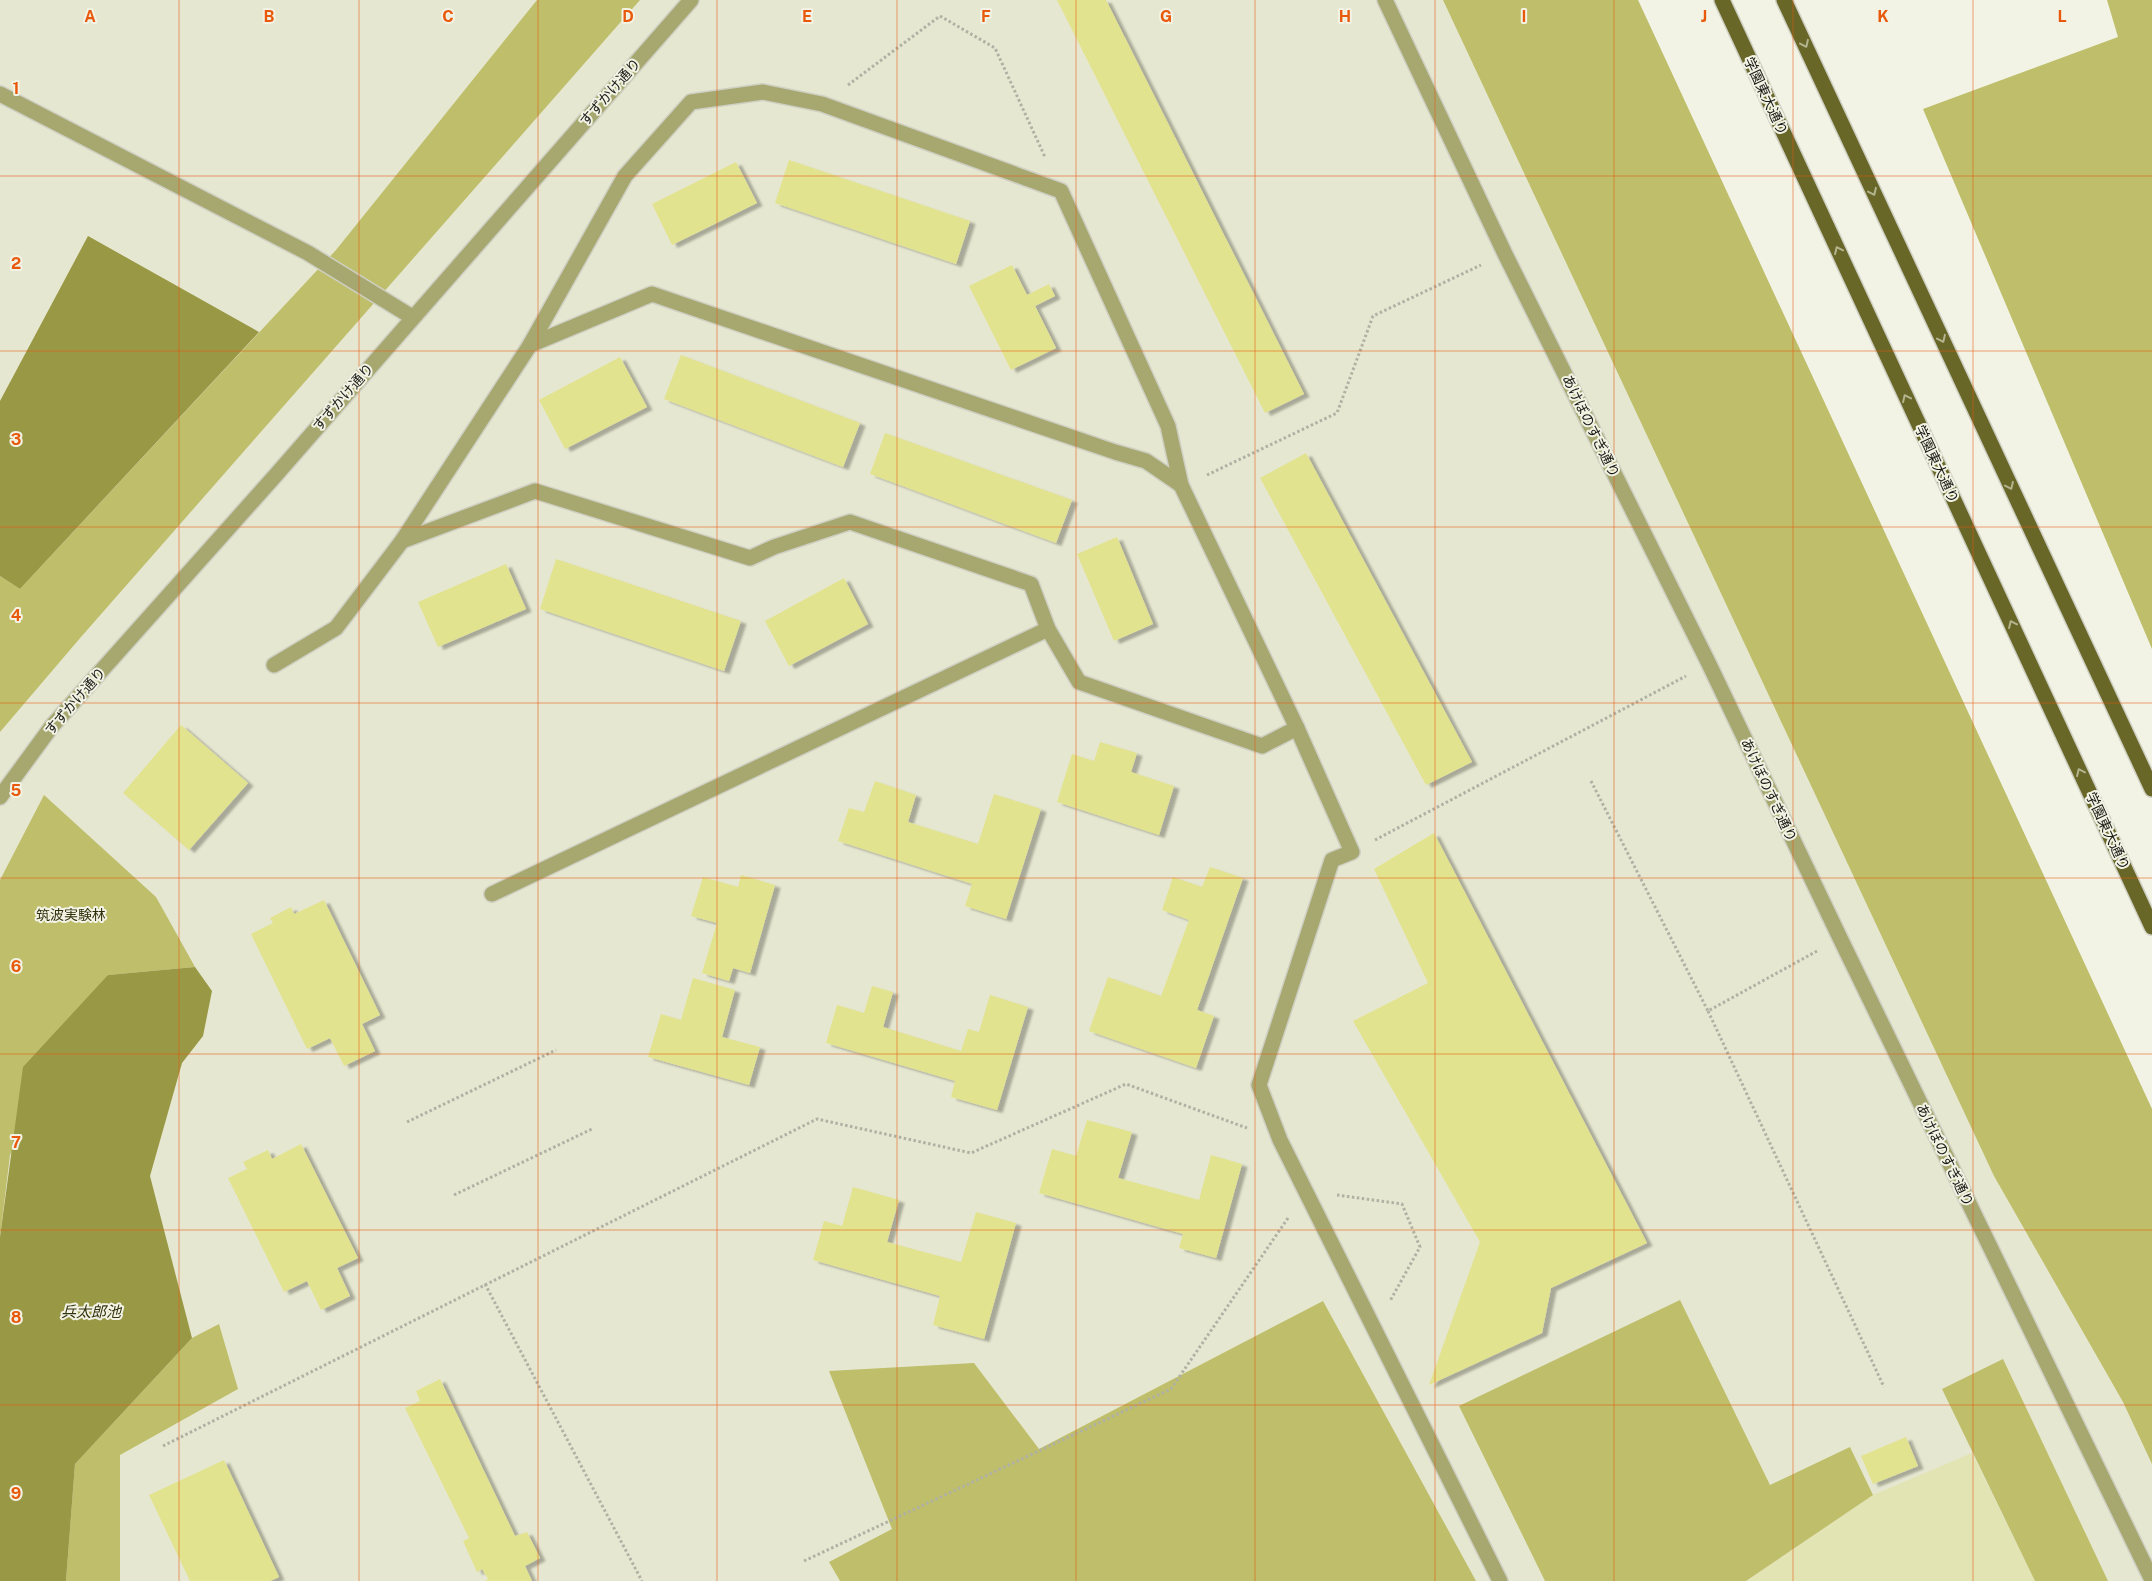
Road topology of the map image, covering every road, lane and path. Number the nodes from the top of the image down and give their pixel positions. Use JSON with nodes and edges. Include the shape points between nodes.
{"nodes":[{"id":1,"x":691,"y":0,"type":"edge"},
{"id":2,"x":1385,"y":0,"type":"edge"},
{"id":3,"x":1722,"y":0,"type":"edge"},
{"id":4,"x":1784,"y":0,"type":"edge"},
{"id":5,"x":0,"y":94,"type":"edge"},
{"id":6,"x":822,"y":104,"type":"junction"},
{"id":7,"x":1061,"y":191,"type":"junction"},
{"id":8,"x":1505,"y":254,"type":"junction"},
{"id":9,"x":412,"y":317,"type":"junction"},
{"id":10,"x":530,"y":345,"type":"junction"},
{"id":11,"x":1181,"y":485,"type":"junction"},
{"id":12,"x":402,"y":541,"type":"junction"},
{"id":13,"x":1048,"y":629,"type":"junction"},
{"id":14,"x":1709,"y":664,"type":"junction"},
{"id":15,"x":274,"y":665,"type":"dead end"},
{"id":16,"x":1297,"y":728,"type":"junction"},
{"id":17,"x":1591,"y":781,"type":"dead end"},
{"id":18,"x":2152,"y":789,"type":"edge"},
{"id":19,"x":0,"y":798,"type":"edge"},
{"id":20,"x":1352,"y":852,"type":"junction"},
{"id":21,"x":492,"y":894,"type":"dead end"},
{"id":22,"x":2152,"y":927,"type":"edge"},
{"id":23,"x":1840,"y":938,"type":"junction"},
{"id":24,"x":1708,"y":1011,"type":"junction"},
{"id":25,"x":556,"y":1050,"type":"dead end"},
{"id":26,"x":407,"y":1122,"type":"dead end"},
{"id":27,"x":592,"y":1129,"type":"dead end"},
{"id":28,"x":1280,"y":1140,"type":"junction"},
{"id":29,"x":1306,"y":1191,"type":"junction"},
{"id":30,"x":454,"y":1195,"type":"dead end"},
{"id":31,"x":486,"y":1284,"type":"junction"},
{"id":32,"x":1375,"y":1328,"type":"junction"},
{"id":33,"x":1884,"y":1387,"type":"dead end"},
{"id":34,"x":163,"y":1446,"type":"dead end"},
{"id":35,"x":804,"y":1560,"type":"dead end"},
{"id":36,"x":2152,"y":1580,"type":"edge"},
{"id":37,"x":642,"y":1581,"type":"edge"},
{"id":38,"x":1500,"y":1581,"type":"edge"}],
"edges":[{"from":1,"to":9,"type":"street","name":"すずかけ通り"},
{"from":2,"to":8,"type":"street","name":"あけぼのすぎ通り"},
{"from":22,"to":3,"type":"main road","name":"学園東大通り","one_way":true},
{"from":4,"to":18,"type":"main road","one_way":true},
{"from":5,"to":9,"type":"street","via":[[308,253]]},
{"from":6,"to":7,"type":"street"},
{"from":6,"to":7,"type":"path","via":[[940,16],[995,48]]},
{"from":6,"to":10,"type":"street","via":[[763,92],[691,102],[625,176]]},
{"from":7,"to":11,"type":"street","via":[[1168,426]]},
{"from":8,"to":11,"type":"path","via":[[1373,316],[1337,413],[1226,468]]},
{"from":8,"to":14,"type":"street","name":"あけぼのすぎ通り"},
{"from":9,"to":19,"type":"street","name":"すずかけ通り","via":[[52,726]]},
{"from":10,"to":11,"type":"street","via":[[652,294],[1146,461]]},
{"from":10,"to":12,"type":"street"},
{"from":11,"to":16,"type":"street"},
{"from":12,"to":13,"type":"street","via":[[535,491],[750,558],[850,522],[1031,584]]},
{"from":12,"to":15,"type":"street","via":[[336,628]]},
{"from":13,"to":16,"type":"street","via":[[1079,682],[1262,746]]},
{"from":13,"to":21,"type":"street"},
{"from":14,"to":20,"type":"path"},
{"from":14,"to":23,"type":"street","name":"あけぼのすぎ通り"},
{"from":16,"to":20,"type":"street"},
{"from":17,"to":24,"type":"path"},
{"from":20,"to":28,"type":"street","via":[[1332,860],[1259,1085]]},
{"from":23,"to":24,"type":"path"},
{"from":23,"to":36,"type":"street","name":"あけぼのすぎ通り"},
{"from":24,"to":33,"type":"path"},
{"from":25,"to":26,"type":"path"},
{"from":27,"to":30,"type":"path"},
{"from":28,"to":29,"type":"street"},
{"from":28,"to":31,"type":"path","via":[[1126,1084],[971,1153],[817,1119]]},
{"from":29,"to":32,"type":"street"},
{"from":29,"to":32,"type":"path","via":[[1402,1204],[1420,1247]]},
{"from":29,"to":35,"type":"path","via":[[1171,1389]]},
{"from":31,"to":34,"type":"path"},
{"from":31,"to":37,"type":"path"},
{"from":32,"to":38,"type":"street"}]}
